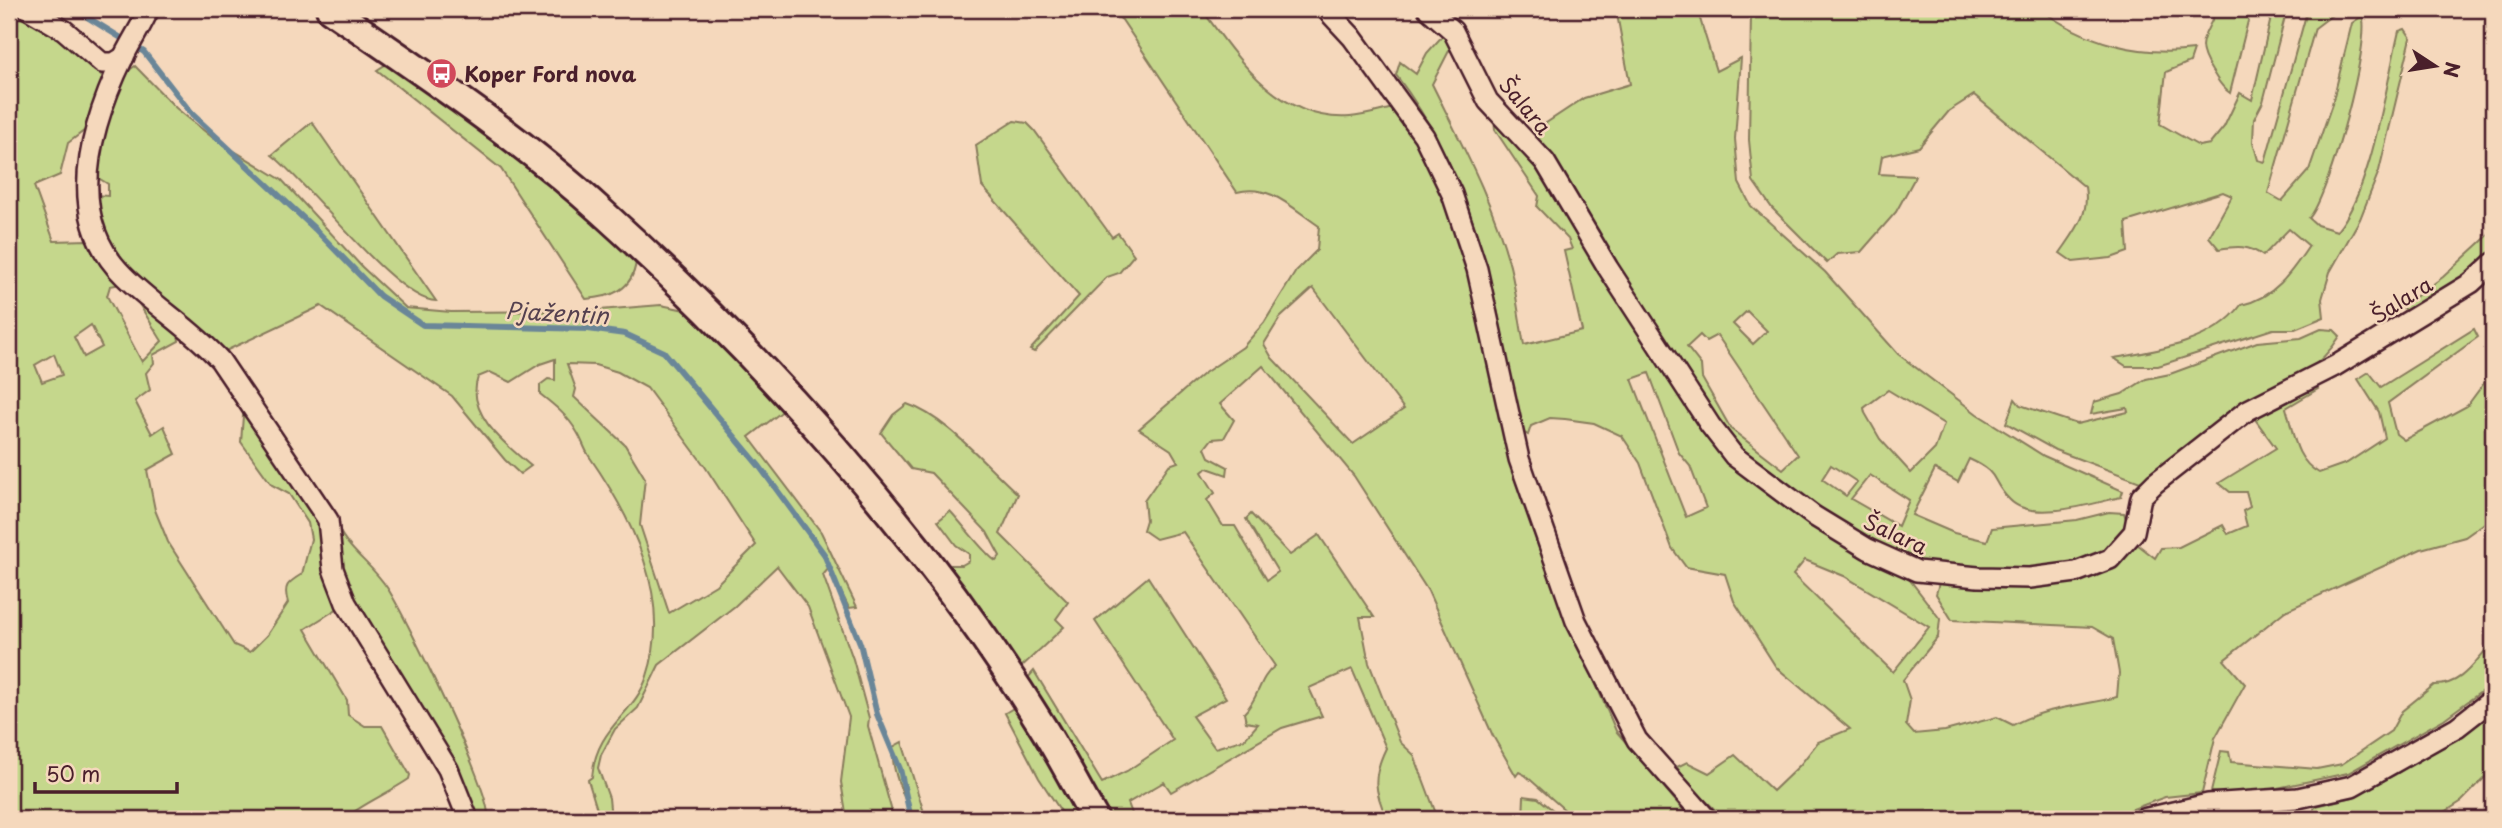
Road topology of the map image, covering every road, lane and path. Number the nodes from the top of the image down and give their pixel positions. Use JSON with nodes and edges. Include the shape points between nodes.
{"nodes":[{"id":1,"x":28,"y":9,"type":"edge"},
{"id":2,"x":149,"y":9,"type":"edge"},
{"id":3,"x":330,"y":9,"type":"edge"},
{"id":4,"x":1326,"y":9,"type":"edge"},
{"id":5,"x":1428,"y":9,"type":"edge"},
{"id":6,"x":124,"y":57,"type":"junction"},
{"id":7,"x":2493,"y":263,"type":"edge"},
{"id":8,"x":2493,"y":699,"type":"edge"},
{"id":9,"x":468,"y":819,"type":"edge"},
{"id":10,"x":1095,"y":819,"type":"edge"},
{"id":11,"x":1707,"y":819,"type":"edge"},
{"id":12,"x":2143,"y":819,"type":"edge"}],
"edges":[{"from":1,"to":6,"type":"street","via":[[64,30],[102,63]]},
{"from":2,"to":6,"type":"street"},
{"from":3,"to":10,"type":"main road","via":[[460,98],[590,202],[717,321],[846,460],[940,580],[1037,717]]},
{"from":4,"to":11,"type":"street","via":[[1424,136],[1452,194],[1477,269],[1519,459],[1576,621],[1637,740]]},
{"from":5,"to":7,"type":"street","name":"Šalara","via":[[1453,31],[1488,101],[1545,162],[1608,268],[1734,456],[1814,516],[1868,549],[1917,571],[2030,578],[2076,572],[2110,559],[2134,532],[2138,506],[2148,490],[2248,410],[2335,366],[2471,283]]},
{"from":6,"to":9,"type":"street","via":[[90,153],[88,211],[98,242],[121,273],[220,360],[328,520],[333,569],[346,603],[448,769]]},
{"from":8,"to":12,"type":"street","via":[[2457,727],[2352,786],[2298,798],[2208,804]]}]}
